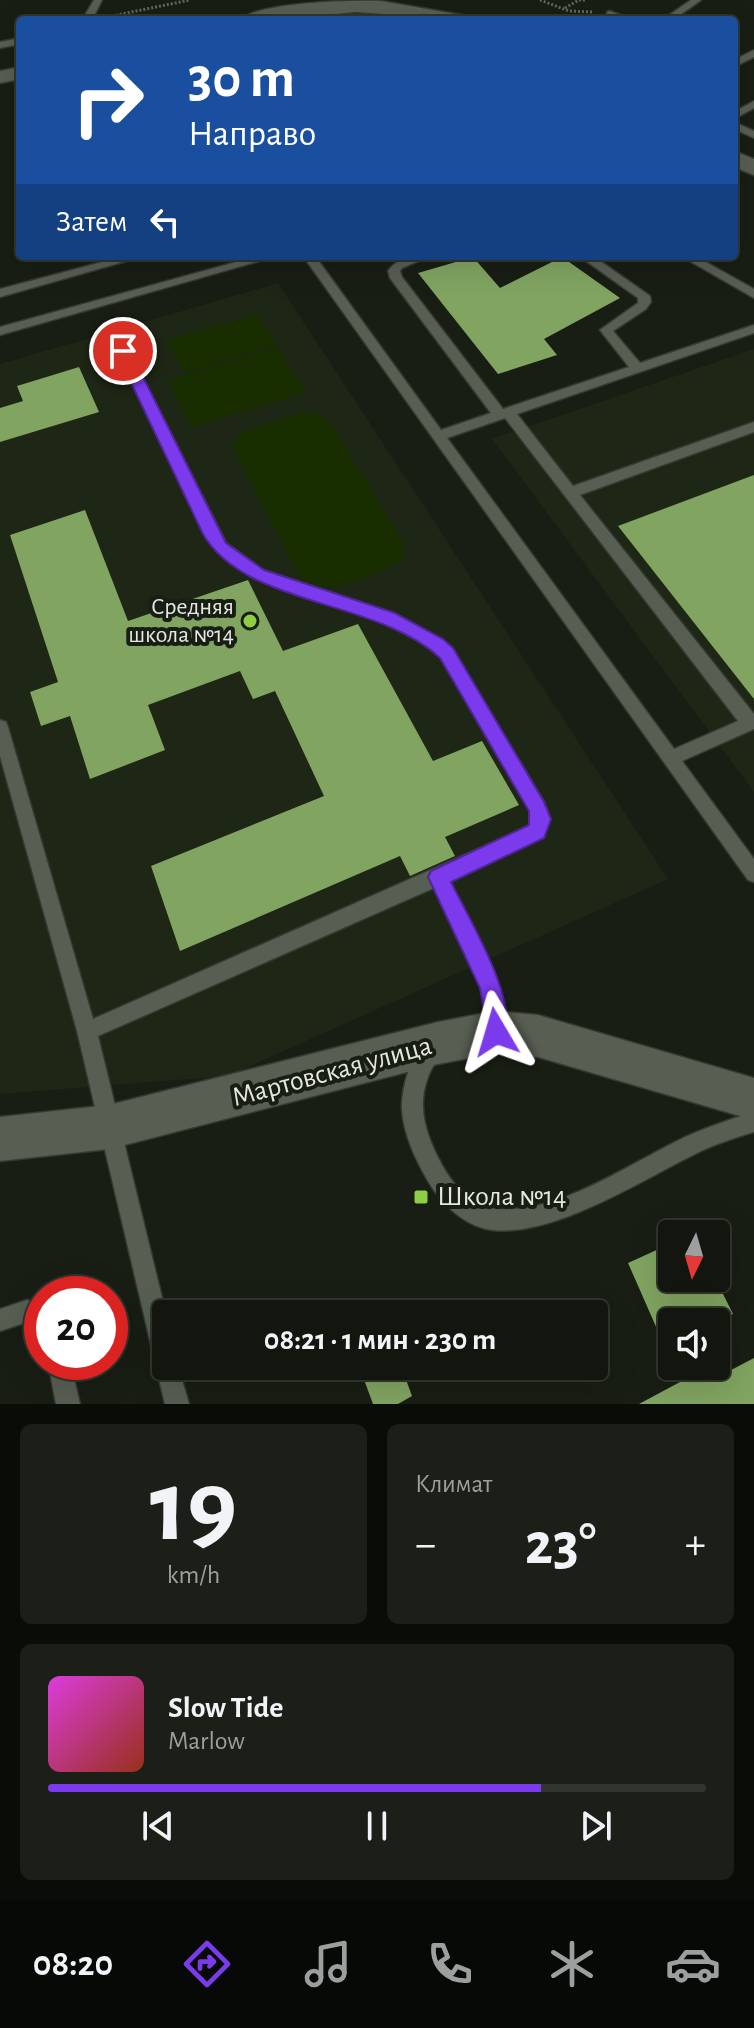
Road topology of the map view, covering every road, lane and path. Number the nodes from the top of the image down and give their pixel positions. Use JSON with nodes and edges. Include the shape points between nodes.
{"nodes":[{"id":1,"x":189,"y":0,"type":"edge"},
{"id":2,"x":540,"y":0,"type":"edge"},
{"id":3,"x":586,"y":0,"type":"edge"},
{"id":4,"x":697,"y":0,"type":"edge"},
{"id":5,"x":564,"y":9,"type":"junction"},
{"id":6,"x":610,"y":14,"type":"joint"},
{"id":7,"x":112,"y":16,"type":"edge"},
{"id":8,"x":269,"y":16,"type":"edge"},
{"id":9,"x":446,"y":16,"type":"edge"},
{"id":10,"x":615,"y":16,"type":"edge"},
{"id":11,"x":673,"y":16,"type":"edge"},
{"id":12,"x":123,"y":260,"type":"edge"},
{"id":13,"x":257,"y":260,"type":"edge"},
{"id":14,"x":312,"y":260,"type":"edge"},
{"id":15,"x":412,"y":260,"type":"edge"},
{"id":16,"x":591,"y":260,"type":"edge"},
{"id":17,"x":694,"y":260,"type":"edge"},
{"id":18,"x":0,"y":293,"type":"edge"},
{"id":19,"x":754,"y":294,"type":"edge"},
{"id":20,"x":754,"y":329,"type":"edge"},
{"id":21,"x":0,"y":331,"type":"edge"},
{"id":22,"x":123,"y":351,"type":"dead end"},
{"id":23,"x":637,"y":368,"type":"junction"},
{"id":24,"x":504,"y":414,"type":"junction"},
{"id":25,"x":754,"y":427,"type":"edge"},
{"id":26,"x":437,"y":436,"type":"junction"},
{"id":27,"x":570,"y":493,"type":"junction"},
{"id":28,"x":752,"y":722,"type":"edge"},
{"id":29,"x":0,"y":727,"type":"edge"},
{"id":30,"x":672,"y":758,"type":"junction"},
{"id":31,"x":754,"y":874,"type":"edge"},
{"id":32,"x":438,"y":877,"type":"junction"},
{"id":33,"x":87,"y":1031,"type":"junction"},
{"id":34,"x":496,"y":1032,"type":"junction"},
{"id":35,"x":438,"y":1043,"type":"junction"},
{"id":36,"x":754,"y":1099,"type":"edge"},
{"id":37,"x":754,"y":1122,"type":"edge"},
{"id":38,"x":109,"y":1127,"type":"junction"},
{"id":39,"x":0,"y":1139,"type":"edge"},
{"id":40,"x":152,"y":1302,"type":"edge"},
{"id":41,"x":24,"y":1312,"type":"edge"},
{"id":42,"x":0,"y":1320,"type":"edge"},
{"id":43,"x":63,"y":1380,"type":"edge"},
{"id":44,"x":171,"y":1380,"type":"edge"},
{"id":45,"x":68,"y":1404,"type":"edge"},
{"id":46,"x":177,"y":1404,"type":"edge"}],
"edges":[{"from":1,"to":7,"type":"path"},
{"from":2,"to":5,"type":"path"},
{"from":3,"to":5,"type":"path"},
{"from":4,"to":11,"type":"lane"},
{"from":5,"to":6,"type":"path"},
{"from":6,"to":10,"type":"lane"},
{"from":8,"to":9,"type":"street","via":[[362,2],[408,5]]},
{"from":12,"to":18,"type":"lane"},
{"from":13,"to":21,"type":"lane"},
{"from":14,"to":26,"type":"lane"},
{"from":15,"to":24,"type":"lane","via":[[398,265],[396,278]]},
{"from":16,"to":23,"type":"lane","via":[[644,296],[642,306],[606,330]]},
{"from":17,"to":19,"type":"lane"},
{"from":20,"to":23,"type":"lane"},
{"from":22,"to":32,"type":"lane","via":[[221,547],[258,574],[389,618],[446,653],[541,819],[537,831]]},
{"from":23,"to":24,"type":"lane"},
{"from":24,"to":26,"type":"lane"},
{"from":24,"to":27,"type":"lane"},
{"from":25,"to":27,"type":"lane"},
{"from":26,"to":30,"type":"lane"},
{"from":27,"to":28,"type":"lane"},
{"from":28,"to":30,"type":"lane"},
{"from":29,"to":33,"type":"lane"},
{"from":30,"to":31,"type":"lane"},
{"from":32,"to":33,"type":"lane"},
{"from":32,"to":34,"type":"lane","via":[[491,986]]},
{"from":33,"to":38,"type":"lane"},
{"from":34,"to":35,"type":"street","name":"Мартовская улица"},
{"from":34,"to":36,"type":"street","name":"Мартовская улица","via":[[538,1036]]},
{"from":35,"to":37,"type":"lane","via":[[412,1090],[414,1125],[427,1160],[449,1194],[470,1211],[492,1219],[558,1209],[707,1137]]},
{"from":35,"to":38,"type":"street","name":"Мартовская улица"},
{"from":38,"to":39,"type":"street","name":"Мартовская улица"},
{"from":38,"to":40,"type":"lane"},
{"from":41,"to":42,"type":"lane"},
{"from":43,"to":45,"type":"lane"},
{"from":44,"to":46,"type":"lane"}]}
